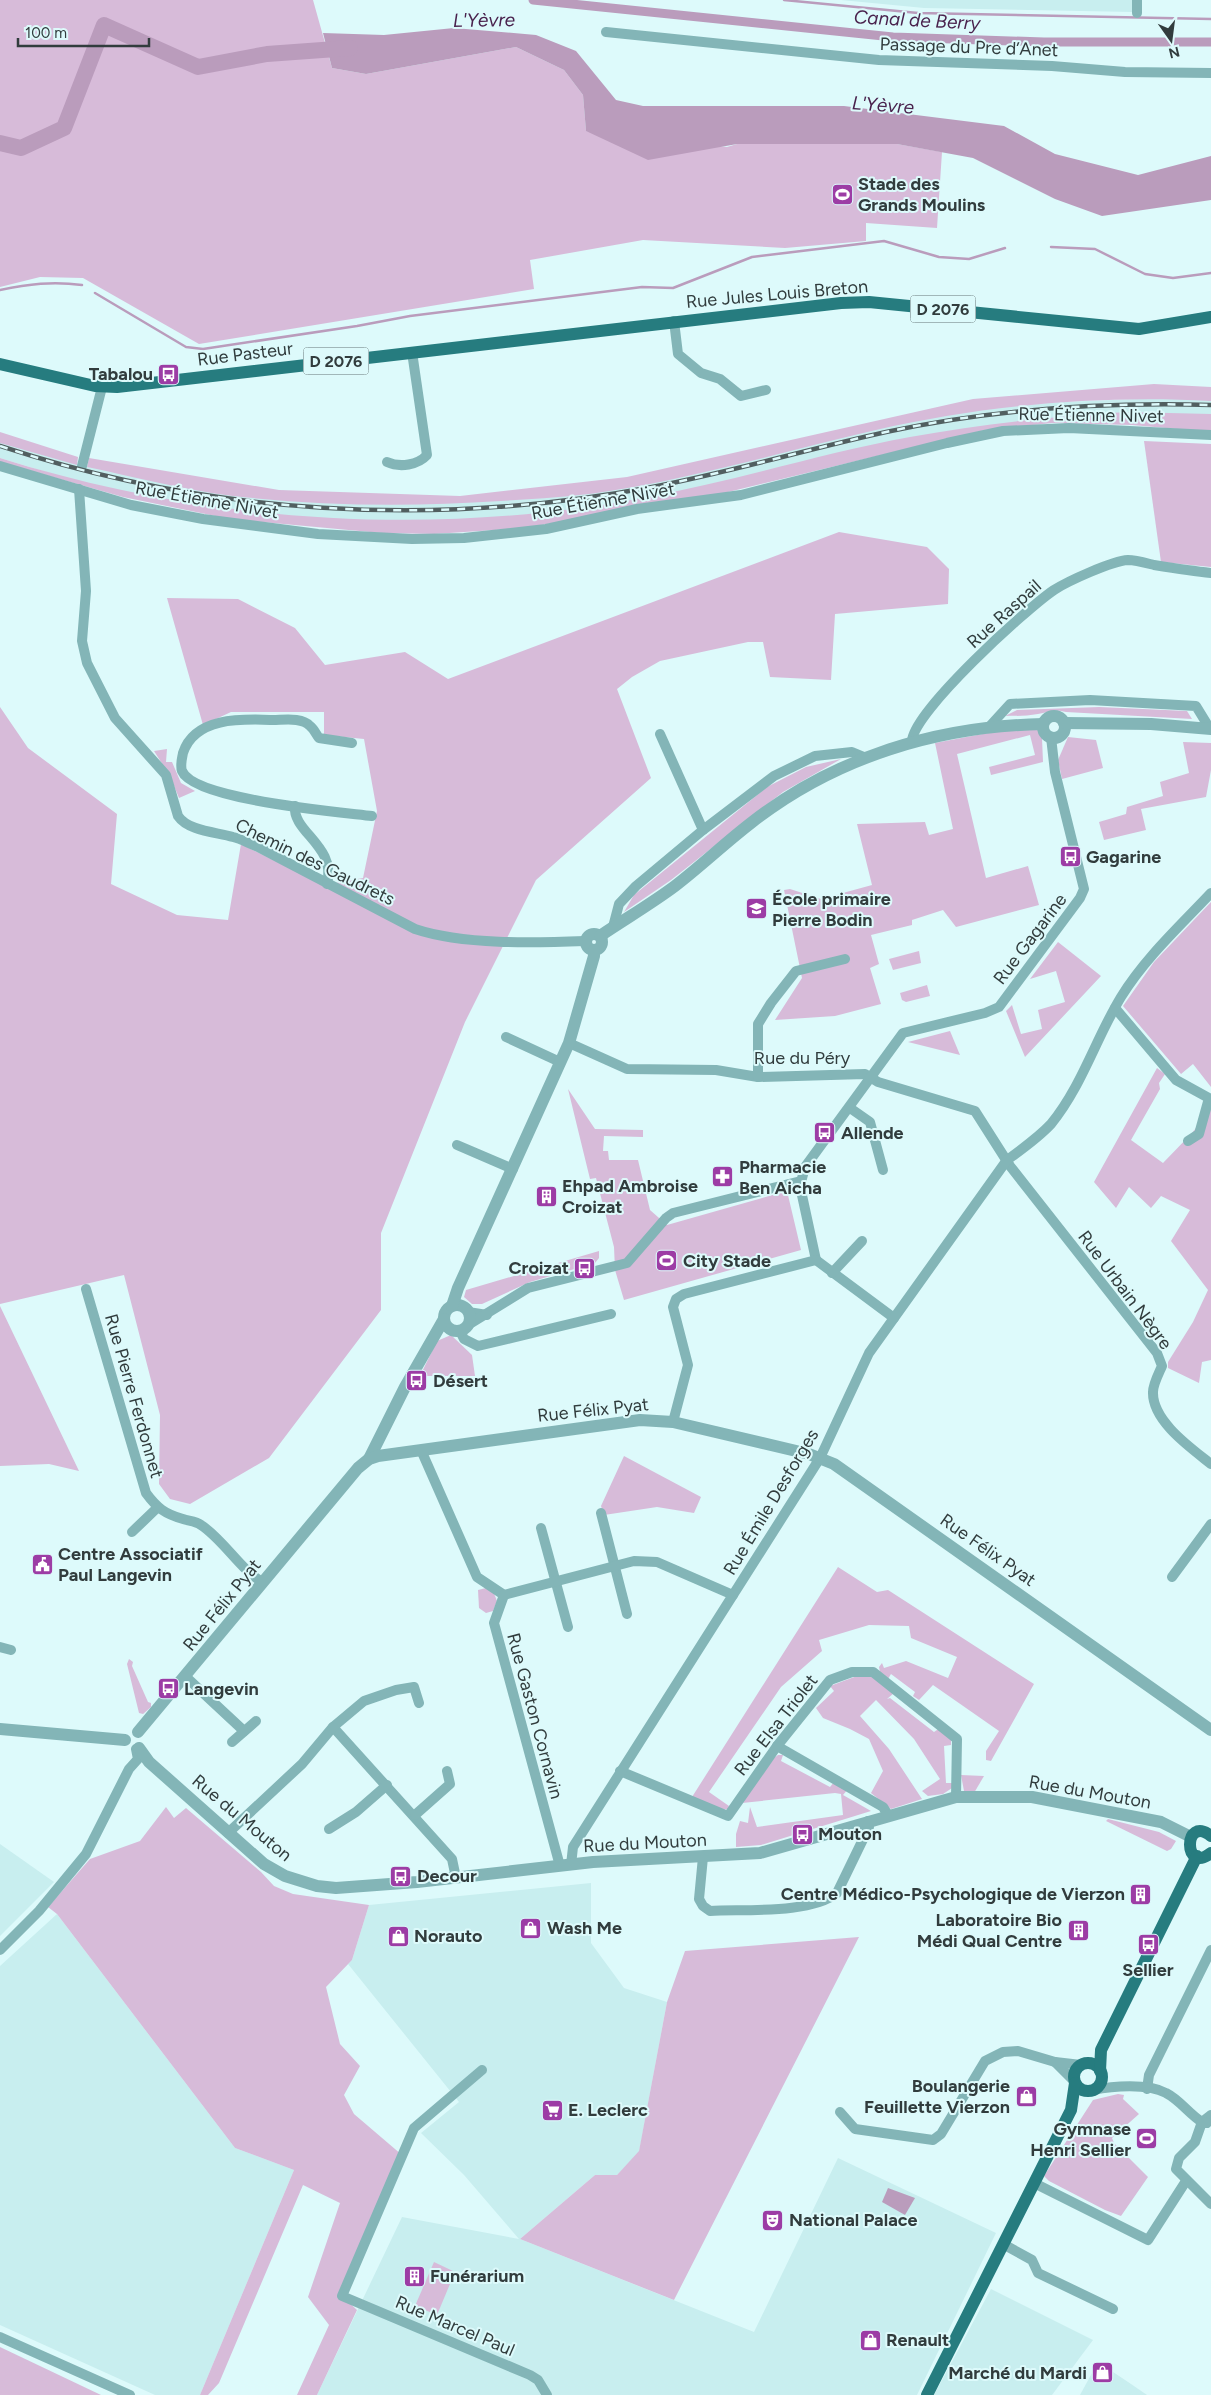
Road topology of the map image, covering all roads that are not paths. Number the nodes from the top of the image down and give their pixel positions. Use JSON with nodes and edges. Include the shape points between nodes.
{"nodes":[{"id":1,"x":1137,"y":0,"type":"edge"},
{"id":2,"x":1137,"y":13,"type":"dead end"},
{"id":3,"x":606,"y":32,"type":"dead end"},
{"id":4,"x":1211,"y":73,"type":"edge"},
{"id":5,"x":1211,"y":318,"type":"edge"},
{"id":6,"x":674,"y":321,"type":"junction"},
{"id":7,"x":412,"y":352,"type":"junction"},
{"id":8,"x":0,"y":364,"type":"edge"},
{"id":9,"x":102,"y":387,"type":"junction"},
{"id":10,"x":766,"y":390,"type":"dead end"},
{"id":11,"x":1211,"y":435,"type":"edge"},
{"id":12,"x":387,"y":462,"type":"dead end"},
{"id":13,"x":0,"y":466,"type":"edge"},
{"id":14,"x":82,"y":466,"type":"dead end"},
{"id":15,"x":79,"y":489,"type":"junction"},
{"id":16,"x":1211,"y":573,"type":"edge"},
{"id":17,"x":1044,"y":724,"type":"junction"},
{"id":18,"x":1064,"y":724,"type":"junction"},
{"id":19,"x":989,"y":727,"type":"junction"},
{"id":20,"x":1211,"y":729,"type":"edge"},
{"id":21,"x":660,"y":734,"type":"dead end"},
{"id":22,"x":1051,"y":737,"type":"junction"},
{"id":23,"x":912,"y":741,"type":"junction"},
{"id":24,"x":352,"y":743,"type":"dead end"},
{"id":25,"x":864,"y":757,"type":"junction"},
{"id":26,"x":295,"y":806,"type":"junction"},
{"id":27,"x":372,"y":816,"type":"dead end"},
{"id":28,"x":703,"y":830,"type":"junction"},
{"id":29,"x":327,"y":884,"type":"junction"},
{"id":30,"x":1211,"y":893,"type":"edge"},
{"id":31,"x":614,"y":926,"type":"junction"},
{"id":32,"x":591,"y":949,"type":"junction"},
{"id":33,"x":845,"y":959,"type":"dead end"},
{"id":34,"x":1115,"y":1008,"type":"junction"},
{"id":35,"x":506,"y":1037,"type":"dead end"},
{"id":36,"x":569,"y":1043,"type":"junction"},
{"id":37,"x":560,"y":1062,"type":"junction"},
{"id":38,"x":758,"y":1077,"type":"junction"},
{"id":39,"x":871,"y":1078,"type":"junction"},
{"id":40,"x":850,"y":1108,"type":"junction"},
{"id":41,"x":1188,"y":1141,"type":"dead end"},
{"id":42,"x":457,"y":1145,"type":"dead end"},
{"id":43,"x":1007,"y":1160,"type":"junction"},
{"id":44,"x":513,"y":1169,"type":"junction"},
{"id":45,"x":882,"y":1170,"type":"dead end"},
{"id":46,"x":801,"y":1181,"type":"junction"},
{"id":47,"x":862,"y":1241,"type":"dead end"},
{"id":48,"x":816,"y":1260,"type":"junction"},
{"id":49,"x":832,"y":1273,"type":"junction"},
{"id":50,"x":86,"y":1289,"type":"dead end"},
{"id":51,"x":460,"y":1308,"type":"junction"},
{"id":52,"x":611,"y":1314,"type":"dead end"},
{"id":53,"x":487,"y":1315,"type":"junction"},
{"id":54,"x":894,"y":1318,"type":"junction"},
{"id":55,"x":455,"y":1326,"type":"junction"},
{"id":56,"x":673,"y":1422,"type":"junction"},
{"id":57,"x":421,"y":1450,"type":"junction"},
{"id":58,"x":820,"y":1458,"type":"junction"},
{"id":59,"x":369,"y":1459,"type":"junction"},
{"id":60,"x":1211,"y":1464,"type":"edge"},
{"id":61,"x":157,"y":1508,"type":"junction"},
{"id":62,"x":601,"y":1513,"type":"dead end"},
{"id":63,"x":1211,"y":1524,"type":"edge"},
{"id":64,"x":541,"y":1528,"type":"dead end"},
{"id":65,"x":132,"y":1532,"type":"dead end"},
{"id":66,"x":615,"y":1566,"type":"junction"},
{"id":67,"x":1172,"y":1577,"type":"dead end"},
{"id":68,"x":264,"y":1582,"type":"junction"},
{"id":69,"x":555,"y":1582,"type":"junction"},
{"id":70,"x":504,"y":1595,"type":"junction"},
{"id":71,"x":734,"y":1595,"type":"junction"},
{"id":72,"x":627,"y":1614,"type":"dead end"},
{"id":73,"x":568,"y":1628,"type":"dead end"},
{"id":74,"x":0,"y":1647,"type":"edge"},
{"id":75,"x":11,"y":1650,"type":"dead end"},
{"id":76,"x":186,"y":1678,"type":"junction"},
{"id":77,"x":419,"y":1703,"type":"dead end"},
{"id":78,"x":256,"y":1721,"type":"dead end"},
{"id":79,"x":333,"y":1727,"type":"junction"},
{"id":80,"x":0,"y":1729,"type":"edge"},
{"id":81,"x":1211,"y":1730,"type":"edge"},
{"id":82,"x":244,"y":1731,"type":"junction"},
{"id":83,"x":138,"y":1732,"type":"junction"},
{"id":84,"x":125,"y":1740,"type":"junction"},
{"id":85,"x":232,"y":1742,"type":"dead end"},
{"id":86,"x":777,"y":1746,"type":"junction"},
{"id":87,"x":137,"y":1749,"type":"junction"},
{"id":88,"x":447,"y":1771,"type":"dead end"},
{"id":89,"x":620,"y":1771,"type":"junction"},
{"id":90,"x":387,"y":1785,"type":"junction"},
{"id":91,"x":956,"y":1798,"type":"junction"},
{"id":92,"x":415,"y":1815,"type":"junction"},
{"id":93,"x":888,"y":1816,"type":"junction"},
{"id":94,"x":868,"y":1821,"type":"junction"},
{"id":95,"x":329,"y":1828,"type":"dead end"},
{"id":96,"x":228,"y":1833,"type":"junction"},
{"id":97,"x":1210,"y":1833,"type":"edge"},
{"id":98,"x":1191,"y":1837,"type":"junction"},
{"id":99,"x":1211,"y":1853,"type":"edge"},
{"id":100,"x":1197,"y":1856,"type":"junction"},
{"id":101,"x":703,"y":1857,"type":"junction"},
{"id":102,"x":566,"y":1866,"type":"junction"},
{"id":103,"x":456,"y":1878,"type":"junction"},
{"id":104,"x":0,"y":1950,"type":"edge"},
{"id":105,"x":1211,"y":1950,"type":"edge"},
{"id":106,"x":1101,"y":2050,"type":"junction"},
{"id":107,"x":1055,"y":2062,"type":"junction"},
{"id":108,"x":1082,"y":2064,"type":"junction"},
{"id":109,"x":482,"y":2070,"type":"dead end"},
{"id":110,"x":1101,"y":2072,"type":"junction"},
{"id":111,"x":1075,"y":2082,"type":"junction"},
{"id":112,"x":1115,"y":2086,"type":"junction"},
{"id":113,"x":1147,"y":2089,"type":"junction"},
{"id":114,"x":1092,"y":2091,"type":"junction"},
{"id":115,"x":1071,"y":2110,"type":"junction"},
{"id":116,"x":840,"y":2112,"type":"dead end"},
{"id":117,"x":1211,"y":2114,"type":"edge"},
{"id":118,"x":1207,"y":2123,"type":"edge"},
{"id":119,"x":1186,"y":2181,"type":"junction"},
{"id":120,"x":1034,"y":2183,"type":"junction"},
{"id":121,"x":1211,"y":2204,"type":"edge"},
{"id":122,"x":1003,"y":2244,"type":"junction"},
{"id":123,"x":1113,"y":2309,"type":"dead end"},
{"id":124,"x":0,"y":2337,"type":"edge"},
{"id":125,"x":130,"y":2395,"type":"edge"},
{"id":126,"x":547,"y":2395,"type":"edge"},
{"id":127,"x":927,"y":2395,"type":"edge"}],
"edges":[{"from":1,"to":2,"type":"street"},
{"from":3,"to":4,"type":"street","name":"Passage du Pre d’Anet","via":[[878,60]]},
{"from":5,"to":6,"type":"main road","name":"Rue Jules Louis Breton","number":"D 2076","via":[[1139,329],[861,302]]},
{"from":6,"to":7,"type":"main road","name":"Rue Pasteur","number":"D 2076"},
{"from":6,"to":10,"type":"street","via":[[678,354],[701,373],[720,379],[741,396]]},
{"from":7,"to":9,"type":"main road","name":"Rue Pasteur","number":"D 2076"},
{"from":7,"to":12,"type":"street","via":[[428,455],[420,462],[395,466]]},
{"from":8,"to":9,"type":"main road","name":"Rue Pasteur","number":"D 2076"},
{"from":9,"to":14,"type":"street"},
{"from":11,"to":15,"type":"street","name":"Rue Étienne Nivet","via":[[1069,428],[1004,431],[741,495],[637,509],[554,528],[464,538],[378,538],[238,525],[131,505]]},
{"from":13,"to":15,"type":"street","name":"Rue Étienne Nivet"},
{"from":15,"to":29,"type":"street","name":"Chemin des Gaudrets","via":[[86,590],[82,641],[87,663],[115,718],[166,776],[181,821],[236,838]]},
{"from":16,"to":23,"type":"street","name":"Rue Raspail","via":[[1128,560],[1090,572],[1054,590],[1020,617],[955,681],[923,716]]},
{"from":17,"to":18,"type":"street","via":[[1052,716]]},
{"from":17,"to":19,"type":"street"},
{"from":17,"to":22,"type":"street","via":[[1044,731]]},
{"from":18,"to":20,"type":"street","via":[[1151,724]]},
{"from":18,"to":22,"type":"street","via":[[1062,734]]},
{"from":19,"to":20,"type":"street","via":[[1010,704],[1090,700],[1196,706]]},
{"from":19,"to":23,"type":"street"},
{"from":21,"to":28,"type":"street"},
{"from":22,"to":39,"type":"street","name":"Rue Gagarine","via":[[1055,772],[1084,889],[1080,898],[999,1007],[903,1034]]},
{"from":23,"to":25,"type":"street"},
{"from":24,"to":26,"type":"street","via":[[319,738],[310,725],[295,720],[252,719],[207,727],[184,750],[182,771],[200,786],[260,802]]},
{"from":25,"to":28,"type":"street","via":[[852,752],[816,756],[794,765],[774,776]]},
{"from":25,"to":31,"type":"street","via":[[812,782],[752,821],[677,884]]},
{"from":26,"to":27,"type":"street"},
{"from":26,"to":29,"type":"street","via":[[294,813],[300,824],[318,844],[326,861],[330,874]]},
{"from":28,"to":31,"type":"street","via":[[619,904]]},
{"from":29,"to":32,"type":"street","name":"Chemin des Gaudrets","via":[[415,929],[434,935]]},
{"from":30,"to":34,"type":"street","name":"Rue Émile Desforges","via":[[1163,943]]},
{"from":31,"to":32,"type":"street","via":[[600,936],[601,946]]},
{"from":32,"to":36,"type":"street"},
{"from":33,"to":38,"type":"street","via":[[796,971],[771,1003],[758,1024]]},
{"from":34,"to":41,"type":"street","via":[[1176,1080],[1209,1098],[1199,1134]]},
{"from":34,"to":43,"type":"street","name":"Rue Émile Desforges","via":[[1061,1110],[1033,1141]]},
{"from":35,"to":37,"type":"street"},
{"from":36,"to":37,"type":"street"},
{"from":36,"to":38,"type":"street","name":"Rue du Péry","via":[[627,1068],[716,1070]]},
{"from":37,"to":44,"type":"street"},
{"from":38,"to":39,"type":"street","name":"Rue du Péry","via":[[865,1074]]},
{"from":39,"to":40,"type":"street","name":"Rue Gagarine"},
{"from":39,"to":43,"type":"street","name":"Rue du Péry","via":[[975,1111]]},
{"from":40,"to":45,"type":"street","via":[[870,1122]]},
{"from":40,"to":46,"type":"street","name":"Rue Gagarine","via":[[805,1168]]},
{"from":42,"to":44,"type":"street"},
{"from":43,"to":54,"type":"street","name":"Rue Émile Desforges"},
{"from":43,"to":60,"type":"street","name":"Rue Urbain Nègre","via":[[1156,1353],[1162,1366],[1153,1391],[1156,1407],[1175,1434]]},
{"from":44,"to":51,"type":"street","via":[[458,1288]]},
{"from":46,"to":48,"type":"street"},
{"from":46,"to":53,"type":"street","via":[[672,1213],[627,1263],[528,1288]]},
{"from":47,"to":49,"type":"street"},
{"from":48,"to":49,"type":"street"},
{"from":48,"to":56,"type":"street","via":[[684,1294],[676,1299],[673,1307],[688,1366]]},
{"from":49,"to":54,"type":"street"},
{"from":50,"to":61,"type":"street","name":"Rue Pierre Ferdonnet","via":[[139,1476],[146,1494]]},
{"from":51,"to":53,"type":"street"},
{"from":51,"to":55,"type":"street"},
{"from":51,"to":55,"type":"street","via":[[446,1312]]},
{"from":52,"to":55,"type":"street","via":[[478,1346],[464,1339]]},
{"from":53,"to":55,"type":"street"},
{"from":54,"to":58,"type":"street","name":"Rue Émile Desforges","via":[[870,1353]]},
{"from":55,"to":59,"type":"street","via":[[431,1339]]},
{"from":56,"to":57,"type":"street","name":"Rue Félix Pyat","via":[[640,1420]]},
{"from":56,"to":58,"type":"street","name":"Rue Félix Pyat"},
{"from":57,"to":59,"type":"street","name":"Rue Félix Pyat"},
{"from":57,"to":70,"type":"street","via":[[477,1577]]},
{"from":58,"to":71,"type":"street","name":"Rue Émile Desforges"},
{"from":58,"to":81,"type":"street","name":"Rue Félix Pyat","via":[[834,1464],[925,1526]]},
{"from":59,"to":68,"type":"street","name":"Rue Félix Pyat","via":[[358,1468]]},
{"from":61,"to":65,"type":"street"},
{"from":61,"to":68,"type":"street","via":[[200,1524],[255,1578]]},
{"from":62,"to":66,"type":"street"},
{"from":63,"to":67,"type":"street"},
{"from":64,"to":69,"type":"street"},
{"from":66,"to":69,"type":"street"},
{"from":66,"to":71,"type":"street","via":[[634,1561],[657,1562]]},
{"from":66,"to":72,"type":"street"},
{"from":68,"to":76,"type":"street","name":"Rue Félix Pyat"},
{"from":69,"to":70,"type":"street"},
{"from":69,"to":73,"type":"street"},
{"from":70,"to":102,"type":"street","name":"Rue Gaston Cornavin","via":[[494,1623]]},
{"from":71,"to":89,"type":"street","name":"Rue Émile Desforges"},
{"from":74,"to":75,"type":"street"},
{"from":76,"to":82,"type":"street"},
{"from":76,"to":83,"type":"street","name":"Rue Félix Pyat"},
{"from":77,"to":79,"type":"street","via":[[414,1687],[396,1690],[364,1701]]},
{"from":78,"to":82,"type":"street"},
{"from":79,"to":90,"type":"street"},
{"from":79,"to":96,"type":"street","via":[[302,1764]]},
{"from":80,"to":84,"type":"street"},
{"from":82,"to":85,"type":"street"},
{"from":83,"to":84,"type":"street","via":[[129,1733]]},
{"from":83,"to":87,"type":"street","via":[[143,1739]]},
{"from":84,"to":87,"type":"street","via":[[128,1747]]},
{"from":86,"to":89,"type":"street","name":"Rue Elsa Triolet","via":[[728,1816]]},
{"from":86,"to":91,"type":"street","name":"Rue Elsa Triolet","via":[[830,1680],[852,1672],[873,1672],[957,1739]]},
{"from":86,"to":93,"type":"street","via":[[883,1807]]},
{"from":87,"to":96,"type":"street","name":"Rue du Mouton"},
{"from":87,"to":104,"type":"street","via":[[138,1759],[130,1768],[86,1854],[39,1911]]},
{"from":88,"to":92,"type":"street","via":[[450,1784]]},
{"from":89,"to":102,"type":"street","name":"Rue Émile Desforges","via":[[573,1847]]},
{"from":90,"to":92,"type":"street"},
{"from":90,"to":95,"type":"street","via":[[356,1812]]},
{"from":91,"to":93,"type":"street","name":"Rue du Mouton"},
{"from":91,"to":98,"type":"street","name":"Rue du Mouton","via":[[1032,1797],[1161,1822]]},
{"from":92,"to":103,"type":"street","via":[[452,1859]]},
{"from":93,"to":94,"type":"street","name":"Rue du Mouton"},
{"from":94,"to":101,"type":"street","name":"Rue du Mouton","via":[[760,1853]]},
{"from":94,"to":101,"type":"street","via":[[869,1827],[838,1893],[814,1903],[710,1911],[699,1899]]},
{"from":96,"to":103,"type":"street","name":"Rue du Mouton","via":[[264,1864],[285,1876],[317,1886],[359,1887]]},
{"from":97,"to":98,"type":"main road","via":[[1201,1831]]},
{"from":98,"to":100,"type":"main road","via":[[1189,1848]]},
{"from":99,"to":100,"type":"main road"},
{"from":100,"to":106,"type":"main road"},
{"from":101,"to":102,"type":"street","name":"Rue du Mouton"},
{"from":102,"to":103,"type":"street","name":"Rue du Mouton"},
{"from":105,"to":113,"type":"street","via":[[1148,2075]]},
{"from":106,"to":108,"type":"main road"},
{"from":106,"to":110,"type":"main road"},
{"from":107,"to":108,"type":"street"},
{"from":107,"to":111,"type":"street"},
{"from":107,"to":116,"type":"street","via":[[1018,2051],[1003,2052],[985,2061],[941,2134],[933,2140],[856,2129]]},
{"from":108,"to":110,"type":"main road","via":[[1091,2064]]},
{"from":108,"to":111,"type":"main road","via":[[1076,2070]]},
{"from":109,"to":126,"type":"street","name":"Rue Marcel Paul","via":[[414,2128],[342,2296],[530,2375],[538,2380]]},
{"from":110,"to":112,"type":"street"},
{"from":110,"to":114,"type":"main road","via":[[1099,2085]]},
{"from":111,"to":114,"type":"main road","via":[[1081,2090]]},
{"from":111,"to":115,"type":"main road"},
{"from":112,"to":113,"type":"street"},
{"from":112,"to":114,"type":"street"},
{"from":113,"to":118,"type":"street","via":[[1166,2093]]},
{"from":114,"to":115,"type":"main road"},
{"from":115,"to":120,"type":"main road"},
{"from":117,"to":118,"type":"street"},
{"from":118,"to":119,"type":"street","via":[[1179,2158],[1176,2169]]},
{"from":119,"to":120,"type":"street","via":[[1148,2240]]},
{"from":119,"to":121,"type":"street"},
{"from":120,"to":122,"type":"main road"},
{"from":122,"to":123,"type":"street","via":[[1032,2260],[1038,2273]]},
{"from":122,"to":127,"type":"main road"},
{"from":124,"to":125,"type":"street"}]}
